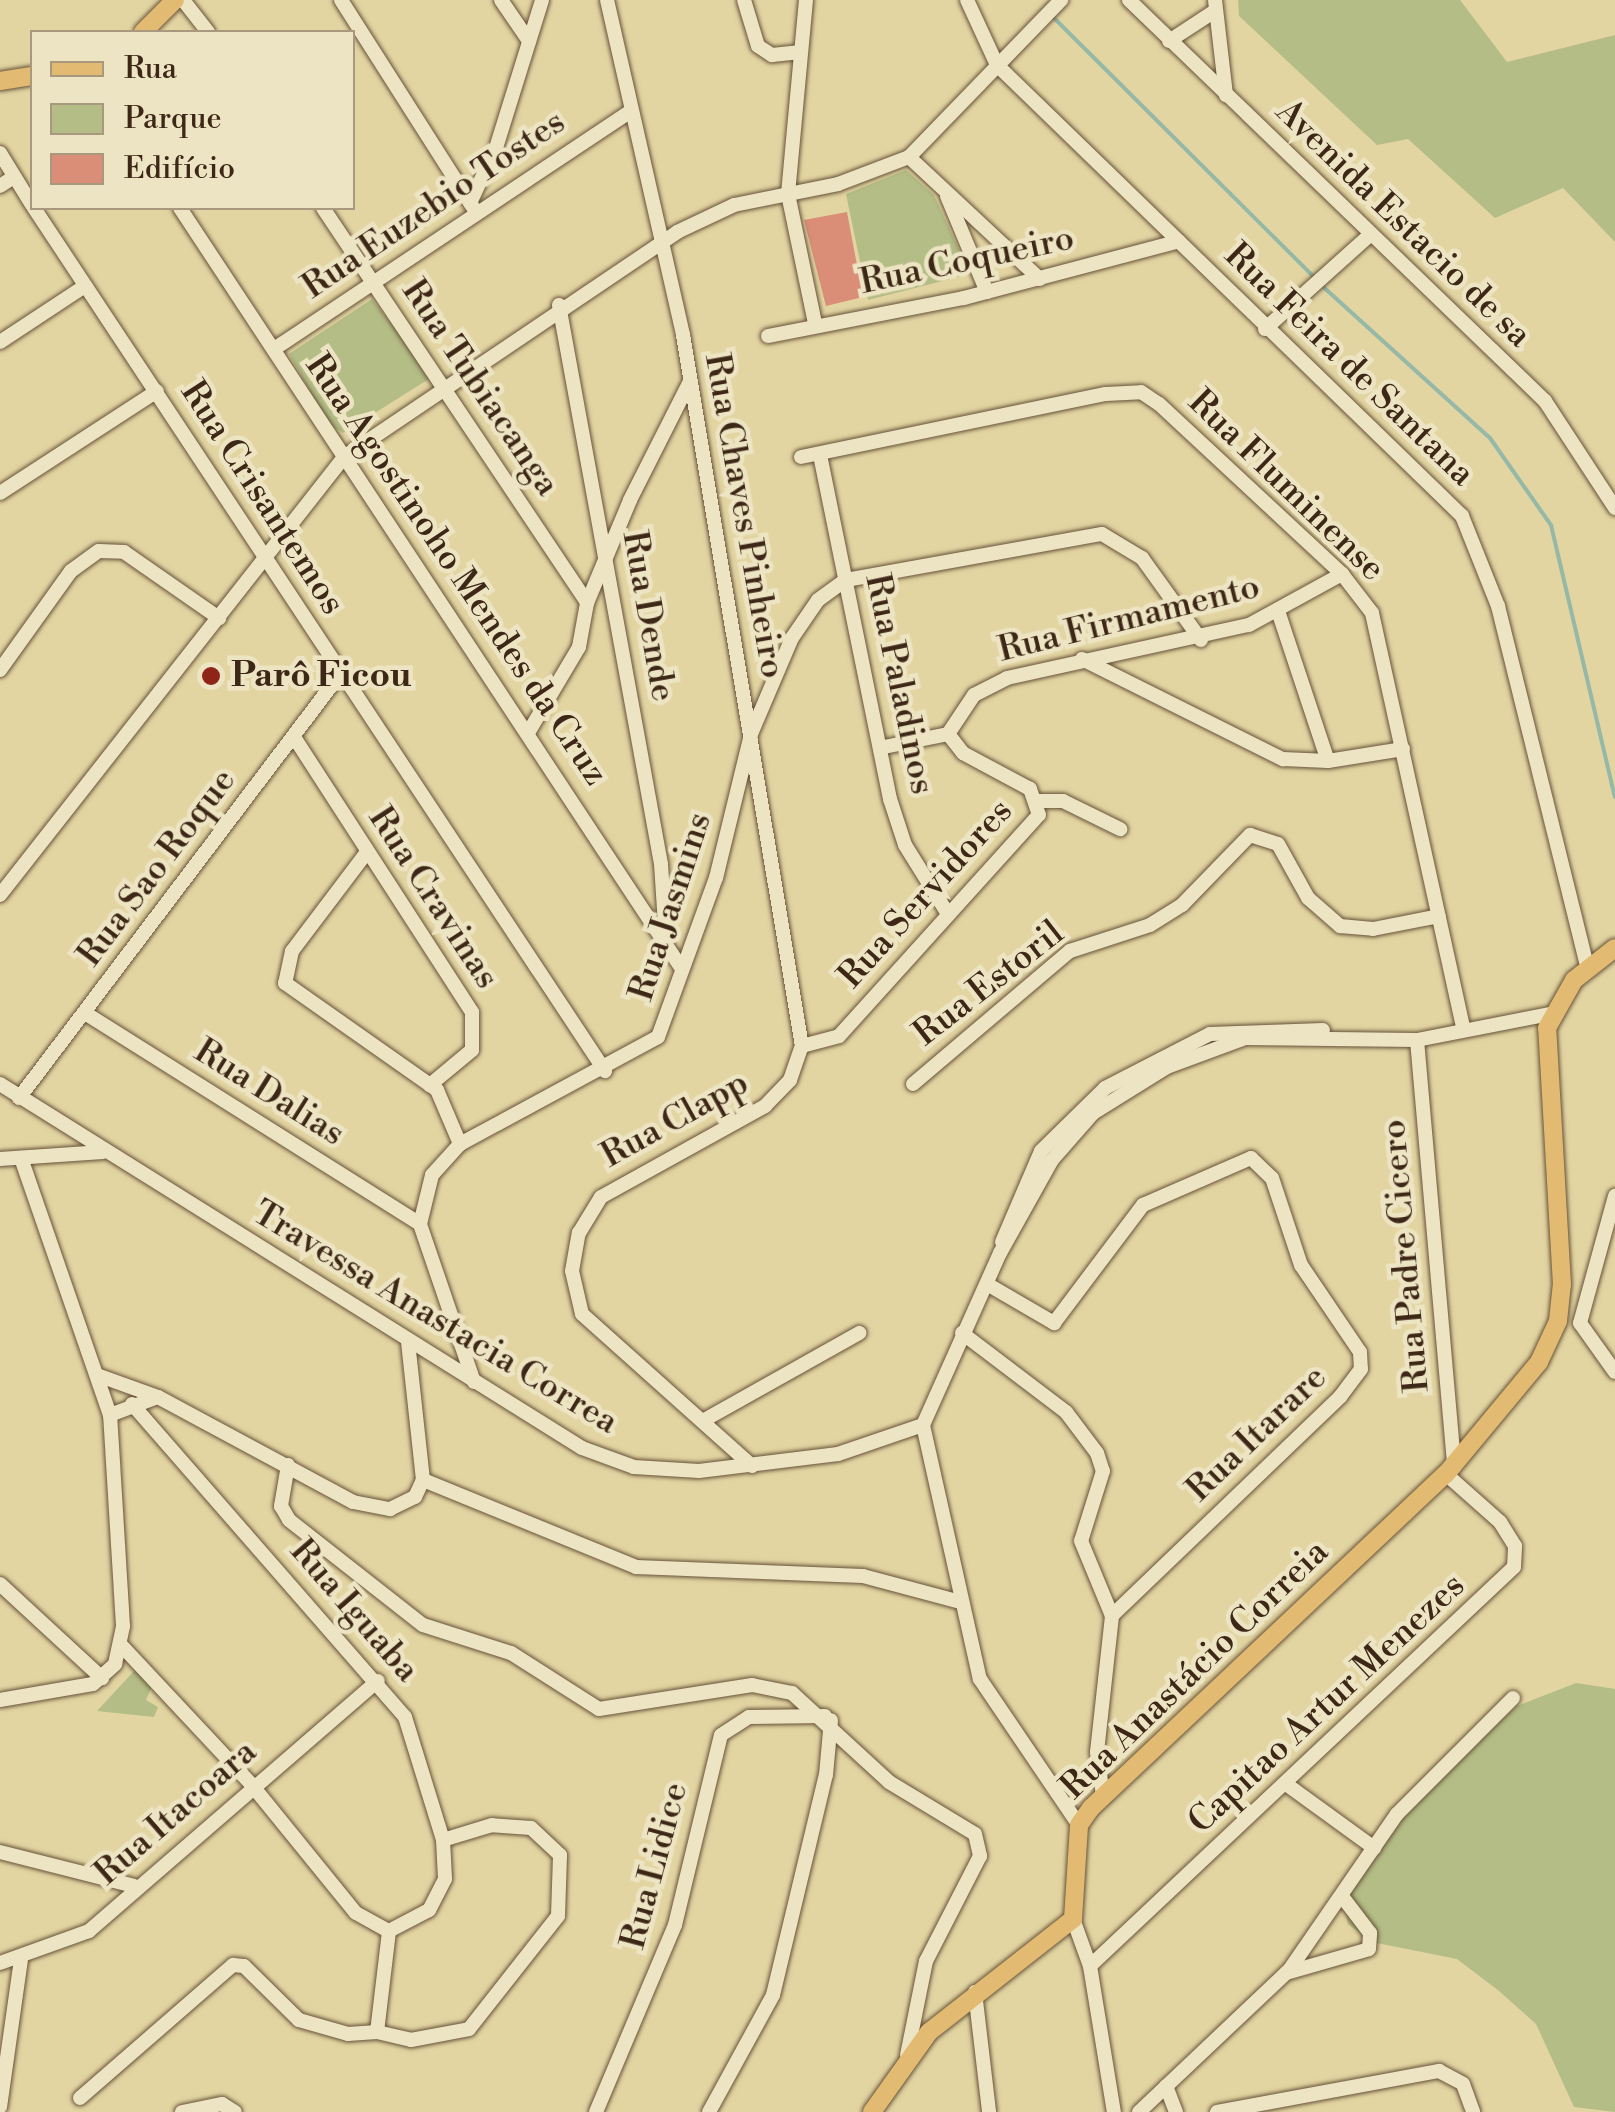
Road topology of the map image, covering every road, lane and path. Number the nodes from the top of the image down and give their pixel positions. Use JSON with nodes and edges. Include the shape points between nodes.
{"nodes":[{"id":1,"x":174,"y":0,"type":"edge"},
{"id":2,"x":183,"y":0,"type":"edge"},
{"id":3,"x":341,"y":0,"type":"edge"},
{"id":4,"x":501,"y":0,"type":"edge"},
{"id":5,"x":542,"y":0,"type":"edge"},
{"id":6,"x":607,"y":0,"type":"edge"},
{"id":7,"x":744,"y":0,"type":"edge"},
{"id":8,"x":806,"y":0,"type":"edge"},
{"id":9,"x":967,"y":0,"type":"edge"},
{"id":10,"x":1129,"y":0,"type":"edge"},
{"id":11,"x":1054,"y":3,"type":"edge"},
{"id":12,"x":1215,"y":5,"type":"edge"},
{"id":13,"x":145,"y":30,"type":"edge"},
{"id":14,"x":206,"y":30,"type":"edge"},
{"id":15,"x":529,"y":41,"type":"junction"},
{"id":16,"x":1169,"y":41,"type":"junction"},
{"id":17,"x":800,"y":52,"type":"junction"},
{"id":18,"x":998,"y":65,"type":"junction"},
{"id":19,"x":30,"y":76,"type":"edge"},
{"id":20,"x":0,"y":81,"type":"edge"},
{"id":21,"x":1226,"y":96,"type":"junction"},
{"id":22,"x":629,"y":112,"type":"junction"},
{"id":23,"x":0,"y":153,"type":"edge"},
{"id":24,"x":909,"y":157,"type":"junction"},
{"id":25,"x":14,"y":177,"type":"junction"},
{"id":26,"x":0,"y":186,"type":"edge"},
{"id":27,"x":946,"y":193,"type":"junction"},
{"id":28,"x":788,"y":194,"type":"junction"},
{"id":29,"x":30,"y":201,"type":"edge"},
{"id":30,"x":473,"y":207,"type":"junction"},
{"id":31,"x":36,"y":210,"type":"edge"},
{"id":32,"x":181,"y":210,"type":"edge"},
{"id":33,"x":324,"y":210,"type":"edge"},
{"id":34,"x":1371,"y":234,"type":"junction"},
{"id":35,"x":1178,"y":241,"type":"junction"},
{"id":36,"x":658,"y":243,"type":"junction"},
{"id":37,"x":1040,"y":278,"type":"junction"},
{"id":38,"x":372,"y":282,"type":"junction"},
{"id":39,"x":85,"y":286,"type":"junction"},
{"id":40,"x":986,"y":292,"type":"junction"},
{"id":41,"x":559,"y":305,"type":"junction"},
{"id":42,"x":815,"y":323,"type":"junction"},
{"id":43,"x":1266,"y":329,"type":"junction"},
{"id":44,"x":768,"y":336,"type":"dead end"},
{"id":45,"x":0,"y":342,"type":"edge"},
{"id":46,"x":274,"y":349,"type":"junction"},
{"id":47,"x":689,"y":383,"type":"junction"},
{"id":48,"x":446,"y":386,"type":"junction"},
{"id":49,"x":156,"y":391,"type":"junction"},
{"id":50,"x":693,"y":422,"type":"junction"},
{"id":51,"x":666,"y":423,"type":"junction"},
{"id":52,"x":820,"y":455,"type":"junction"},
{"id":53,"x":801,"y":456,"type":"dead end"},
{"id":54,"x":344,"y":457,"type":"junction"},
{"id":55,"x":0,"y":493,"type":"edge"},
{"id":56,"x":1615,"y":508,"type":"edge"},
{"id":57,"x":599,"y":510,"type":"junction"},
{"id":58,"x":626,"y":511,"type":"junction"},
{"id":59,"x":607,"y":557,"type":"junction"},
{"id":60,"x":268,"y":558,"type":"junction"},
{"id":61,"x":1342,"y":574,"type":"junction"},
{"id":62,"x":846,"y":580,"type":"junction"},
{"id":63,"x":587,"y":603,"type":"junction"},
{"id":64,"x":1279,"y":614,"type":"junction"},
{"id":65,"x":219,"y":618,"type":"junction"},
{"id":66,"x":1201,"y":640,"type":"junction"},
{"id":67,"x":1081,"y":658,"type":"junction"},
{"id":68,"x":0,"y":670,"type":"edge"},
{"id":69,"x":340,"y":673,"type":"junction"},
{"id":70,"x":528,"y":733,"type":"junction"},
{"id":71,"x":752,"y":734,"type":"junction"},
{"id":72,"x":948,"y":734,"type":"junction"},
{"id":73,"x":294,"y":737,"type":"junction"},
{"id":74,"x":884,"y":747,"type":"junction"},
{"id":75,"x":1403,"y":749,"type":"junction"},
{"id":76,"x":1328,"y":761,"type":"junction"},
{"id":77,"x":1038,"y":801,"type":"junction"},
{"id":78,"x":1120,"y":829,"type":"dead end"},
{"id":79,"x":367,"y":852,"type":"junction"},
{"id":80,"x":0,"y":895,"type":"edge"},
{"id":81,"x":948,"y":914,"type":"junction"},
{"id":82,"x":1439,"y":916,"type":"junction"},
{"id":83,"x":666,"y":940,"type":"junction"},
{"id":84,"x":1615,"y":948,"type":"edge"},
{"id":85,"x":680,"y":966,"type":"junction"},
{"id":86,"x":1587,"y":966,"type":"junction"},
{"id":87,"x":85,"y":1013,"type":"junction"},
{"id":88,"x":1550,"y":1014,"type":"junction"},
{"id":89,"x":1464,"y":1030,"type":"junction"},
{"id":90,"x":1416,"y":1040,"type":"junction"},
{"id":91,"x":802,"y":1046,"type":"junction"},
{"id":92,"x":605,"y":1071,"type":"junction"},
{"id":93,"x":0,"y":1084,"type":"edge"},
{"id":94,"x":913,"y":1084,"type":"dead end"},
{"id":95,"x":430,"y":1085,"type":"junction"},
{"id":96,"x":18,"y":1098,"type":"junction"},
{"id":97,"x":460,"y":1144,"type":"junction"},
{"id":98,"x":104,"y":1152,"type":"junction"},
{"id":99,"x":0,"y":1158,"type":"edge"},
{"id":100,"x":20,"y":1158,"type":"junction"},
{"id":101,"x":1615,"y":1196,"type":"edge"},
{"id":102,"x":420,"y":1224,"type":"junction"},
{"id":103,"x":988,"y":1284,"type":"junction"},
{"id":104,"x":1558,"y":1321,"type":"junction"},
{"id":105,"x":1580,"y":1323,"type":"junction"},
{"id":106,"x":859,"y":1333,"type":"dead end"},
{"id":107,"x":962,"y":1333,"type":"junction"},
{"id":108,"x":408,"y":1341,"type":"junction"},
{"id":109,"x":1615,"y":1372,"type":"edge"},
{"id":110,"x":98,"y":1375,"type":"junction"},
{"id":111,"x":475,"y":1382,"type":"junction"},
{"id":112,"x":158,"y":1397,"type":"junction"},
{"id":113,"x":132,"y":1404,"type":"junction"},
{"id":114,"x":110,"y":1416,"type":"junction"},
{"id":115,"x":706,"y":1419,"type":"junction"},
{"id":116,"x":923,"y":1425,"type":"junction"},
{"id":117,"x":288,"y":1466,"type":"junction"},
{"id":118,"x":752,"y":1466,"type":"junction"},
{"id":119,"x":1450,"y":1470,"type":"junction"},
{"id":120,"x":424,"y":1480,"type":"junction"},
{"id":121,"x":0,"y":1584,"type":"edge"},
{"id":122,"x":957,"y":1601,"type":"junction"},
{"id":123,"x":1112,"y":1616,"type":"junction"},
{"id":124,"x":121,"y":1646,"type":"junction"},
{"id":125,"x":102,"y":1678,"type":"junction"},
{"id":126,"x":378,"y":1681,"type":"junction"},
{"id":127,"x":1513,"y":1698,"type":"dead end"},
{"id":128,"x":0,"y":1700,"type":"edge"},
{"id":129,"x":828,"y":1718,"type":"junction"},
{"id":130,"x":251,"y":1784,"type":"junction"},
{"id":131,"x":1286,"y":1784,"type":"junction"},
{"id":132,"x":1104,"y":1796,"type":"junction"},
{"id":133,"x":1078,"y":1825,"type":"junction"},
{"id":134,"x":444,"y":1840,"type":"junction"},
{"id":135,"x":1374,"y":1848,"type":"junction"},
{"id":136,"x":0,"y":1852,"type":"edge"},
{"id":137,"x":134,"y":1886,"type":"junction"},
{"id":138,"x":1344,"y":1898,"type":"junction"},
{"id":139,"x":1073,"y":1919,"type":"junction"},
{"id":140,"x":389,"y":1931,"type":"junction"},
{"id":141,"x":21,"y":1960,"type":"junction"},
{"id":142,"x":0,"y":1963,"type":"edge"},
{"id":143,"x":1090,"y":1966,"type":"junction"},
{"id":144,"x":1286,"y":1973,"type":"junction"},
{"id":145,"x":976,"y":1992,"type":"junction"},
{"id":146,"x":377,"y":2032,"type":"junction"},
{"id":147,"x":907,"y":2056,"type":"junction"},
{"id":148,"x":1166,"y":2086,"type":"junction"},
{"id":149,"x":80,"y":2098,"type":"dead end"},
{"id":150,"x":0,"y":2106,"type":"edge"},
{"id":151,"x":1114,"y":2107,"type":"edge"},
{"id":152,"x":182,"y":2112,"type":"edge"},
{"id":153,"x":235,"y":2112,"type":"edge"},
{"id":154,"x":596,"y":2112,"type":"edge"},
{"id":155,"x":709,"y":2112,"type":"edge"},
{"id":156,"x":872,"y":2112,"type":"edge"},
{"id":157,"x":989,"y":2112,"type":"edge"},
{"id":158,"x":1139,"y":2112,"type":"edge"},
{"id":159,"x":1176,"y":2112,"type":"edge"},
{"id":160,"x":1217,"y":2112,"type":"edge"},
{"id":161,"x":1473,"y":2112,"type":"edge"}],
"edges":[{"from":1,"to":13,"type":"main road"},
{"from":2,"to":14,"type":"street"},
{"from":3,"to":30,"type":"street"},
{"from":4,"to":15,"type":"street"},
{"from":5,"to":15,"type":"street"},
{"from":6,"to":22,"type":"street","name":"Rua Chaves Pinheiro"},
{"from":7,"to":17,"type":"street","via":[[758,46],[772,55]]},
{"from":8,"to":17,"type":"street"},
{"from":9,"to":18,"type":"street","name":"Rua Feira de Santana"},
{"from":10,"to":16,"type":"street","name":"Avenida Estacio de sa"},
{"from":11,"to":18,"type":"street"},
{"from":12,"to":16,"type":"street"},
{"from":12,"to":21,"type":"street"},
{"from":15,"to":30,"type":"street"},
{"from":16,"to":21,"type":"street","name":"Avenida Estacio de sa"},
{"from":17,"to":28,"type":"street"},
{"from":18,"to":24,"type":"street"},
{"from":18,"to":35,"type":"street","name":"Rua Feira de Santana"},
{"from":19,"to":20,"type":"main road"},
{"from":21,"to":34,"type":"street","name":"Avenida Estacio de sa"},
{"from":22,"to":30,"type":"street","name":"Rua Euzebio Tostes"},
{"from":22,"to":36,"type":"street","name":"Rua Chaves Pinheiro"},
{"from":23,"to":25,"type":"street","name":"Rua Crisantemos"},
{"from":24,"to":27,"type":"street"},
{"from":24,"to":28,"type":"street"},
{"from":25,"to":26,"type":"street"},
{"from":25,"to":29,"type":"street","name":"Rua Crisantemos"},
{"from":27,"to":37,"type":"street"},
{"from":27,"to":40,"type":"street"},
{"from":28,"to":36,"type":"street","via":[[734,205]]},
{"from":28,"to":42,"type":"street"},
{"from":30,"to":38,"type":"street","name":"Rua Euzebio Tostes"},
{"from":31,"to":39,"type":"street","name":"Rua Crisantemos"},
{"from":32,"to":46,"type":"street","name":"Rua Agostinoho Mendes da Cruz"},
{"from":33,"to":38,"type":"street","name":"Rua Tubiacanga"},
{"from":34,"to":43,"type":"street"},
{"from":34,"to":56,"type":"street","name":"Avenida Estacio de sa","via":[[1546,401]]},
{"from":35,"to":37,"type":"street","name":"Rua Coqueiro"},
{"from":35,"to":43,"type":"street","name":"Rua Feira de Santana"},
{"from":36,"to":41,"type":"street"},
{"from":36,"to":47,"type":"street","name":"Rua Chaves Pinheiro"},
{"from":37,"to":40,"type":"street","name":"Rua Coqueiro"},
{"from":38,"to":46,"type":"street","name":"Rua Euzebio Tostes"},
{"from":38,"to":48,"type":"street","name":"Rua Tubiacanga"},
{"from":39,"to":45,"type":"street"},
{"from":39,"to":49,"type":"street","name":"Rua Crisantemos"},
{"from":40,"to":42,"type":"street","name":"Rua Coqueiro"},
{"from":41,"to":48,"type":"street"},
{"from":41,"to":57,"type":"street","name":"Rua Dende"},
{"from":42,"to":44,"type":"street","name":"Rua Coqueiro"},
{"from":43,"to":86,"type":"street","name":"Rua Feira de Santana","via":[[1434,484],[1474,537],[1498,606]]},
{"from":46,"to":54,"type":"street","name":"Rua Agostinoho Mendes da Cruz"},
{"from":47,"to":50,"type":"street","name":"Rua Chaves Pinheiro"},
{"from":47,"to":51,"type":"street"},
{"from":48,"to":54,"type":"street"},
{"from":48,"to":63,"type":"street","name":"Rua Tubiacanga"},
{"from":49,"to":55,"type":"street"},
{"from":49,"to":60,"type":"street","name":"Rua Crisantemos"},
{"from":50,"to":51,"type":"street"},
{"from":50,"to":71,"type":"street","name":"Rua Chaves Pinheiro"},
{"from":51,"to":58,"type":"street"},
{"from":52,"to":53,"type":"street","name":"Rua Fluminense"},
{"from":52,"to":61,"type":"street","name":"Rua Fluminense","via":[[1141,392]]},
{"from":52,"to":62,"type":"street","name":"Rua Paladinos"},
{"from":54,"to":60,"type":"street"},
{"from":54,"to":70,"type":"street","name":"Rua Agostinoho Mendes da Cruz"},
{"from":57,"to":58,"type":"street"},
{"from":57,"to":59,"type":"street","name":"Rua Dende"},
{"from":58,"to":59,"type":"street"},
{"from":59,"to":63,"type":"street"},
{"from":59,"to":83,"type":"street","name":"Rua Dende","via":[[661,864]]},
{"from":60,"to":65,"type":"street"},
{"from":60,"to":69,"type":"street","name":"Rua Crisantemos"},
{"from":61,"to":64,"type":"street","name":"Rua Firmamento"},
{"from":61,"to":75,"type":"street","name":"Rua Fluminense","via":[[1376,624]]},
{"from":62,"to":66,"type":"street","via":[[1102,534],[1142,558]]},
{"from":62,"to":71,"type":"street","name":"Rua Jasmins","via":[[800,624]]},
{"from":62,"to":74,"type":"street","name":"Rua Paladinos"},
{"from":63,"to":70,"type":"street","via":[[578,647]]},
{"from":64,"to":66,"type":"street","name":"Rua Firmamento"},
{"from":64,"to":76,"type":"street"},
{"from":65,"to":68,"type":"street","via":[[124,552],[98,551],[71,571]]},
{"from":65,"to":80,"type":"street"},
{"from":66,"to":67,"type":"street","name":"Rua Firmamento"},
{"from":67,"to":72,"type":"street","name":"Rua Firmamento","via":[[980,690]]},
{"from":67,"to":76,"type":"street","via":[[1256,748]]},
{"from":69,"to":73,"type":"street","name":"Rua Sao Roque"},
{"from":69,"to":92,"type":"street","name":"Rua Crisantemos"},
{"from":70,"to":83,"type":"street","name":"Rua Agostinoho Mendes da Cruz"},
{"from":71,"to":85,"type":"street","name":"Rua Jasmins","via":[[716,878]]},
{"from":71,"to":91,"type":"street","name":"Rua Chaves Pinheiro"},
{"from":72,"to":74,"type":"street"},
{"from":72,"to":77,"type":"street","name":"Rua Servidores","via":[[963,753]]},
{"from":73,"to":79,"type":"street","name":"Rua Cravinas"},
{"from":73,"to":87,"type":"street","name":"Rua Sao Roque"},
{"from":74,"to":81,"type":"street","name":"Rua Paladinos","via":[[905,846]]},
{"from":75,"to":76,"type":"street"},
{"from":75,"to":82,"type":"street","name":"Rua Fluminense"},
{"from":77,"to":78,"type":"street","via":[[1063,801]]},
{"from":77,"to":81,"type":"street","name":"Rua Servidores","via":[[1033,826]]},
{"from":79,"to":95,"type":"street","name":"Rua Cravinas","via":[[472,1012],[472,1050]]},
{"from":79,"to":95,"type":"street","via":[[292,951],[285,984]]},
{"from":81,"to":91,"type":"street","name":"Rua Servidores","via":[[839,1036]]},
{"from":82,"to":89,"type":"street","name":"Rua Fluminense"},
{"from":82,"to":94,"type":"street","name":"Rua Estoril","via":[[1373,930],[1340,926],[1308,898],[1278,844],[1250,835],[1182,906],[1150,926],[1070,951]]},
{"from":83,"to":85,"type":"street","name":"Rua Agostinoho Mendes da Cruz"},
{"from":84,"to":86,"type":"main road"},
{"from":85,"to":92,"type":"street","name":"Rua Jasmins","via":[[658,1037]]},
{"from":86,"to":88,"type":"main road"},
{"from":87,"to":96,"type":"street","name":"Rua Sao Roque"},
{"from":87,"to":102,"type":"street","name":"Rua Dalias"},
{"from":88,"to":89,"type":"street"},
{"from":88,"to":104,"type":"main road","name":"Rua Anastácio Correia"},
{"from":89,"to":90,"type":"street"},
{"from":90,"to":103,"type":"street","via":[[1355,1040],[1298,1026],[1230,1028],[1126,1076],[1082,1104],[1041,1151],[1013,1203]]},
{"from":90,"to":119,"type":"street","name":"Rua Padre Cicero"},
{"from":91,"to":115,"type":"street","name":"Rua Clapp","via":[[790,1080],[766,1106],[618,1181],[579,1234],[572,1289],[582,1314]]},
{"from":92,"to":97,"type":"street","name":"Rua Jasmins"},
{"from":93,"to":96,"type":"street","name":"Travessa Anastacia Correa"},
{"from":95,"to":97,"type":"street","via":[[452,1114]]},
{"from":96,"to":98,"type":"street","name":"Travessa Anastacia Correa"},
{"from":97,"to":102,"type":"street","name":"Rua Jasmins","via":[[432,1176]]},
{"from":98,"to":100,"type":"street"},
{"from":98,"to":108,"type":"street","name":"Travessa Anastacia Correa"},
{"from":99,"to":100,"type":"street"},
{"from":100,"to":110,"type":"street","via":[[61,1291]]},
{"from":101,"to":105,"type":"street"},
{"from":102,"to":111,"type":"street"},
{"from":103,"to":107,"type":"street"},
{"from":103,"to":123,"type":"street","name":"Rua Itarare","via":[[1054,1322],[1144,1205],[1252,1158],[1277,1189],[1300,1265],[1357,1342],[1362,1369],[1340,1398]]},
{"from":104,"to":105,"type":"street"},
{"from":104,"to":119,"type":"main road","name":"Rua Anastácio Correia","via":[[1539,1362]]},
{"from":105,"to":109,"type":"street"},
{"from":106,"to":115,"type":"street"},
{"from":107,"to":116,"type":"street"},
{"from":107,"to":123,"type":"street","via":[[1066,1412],[1097,1453],[1103,1471],[1081,1541]]},
{"from":108,"to":111,"type":"street","name":"Travessa Anastacia Correa"},
{"from":108,"to":120,"type":"street"},
{"from":110,"to":112,"type":"street"},
{"from":110,"to":114,"type":"street"},
{"from":111,"to":118,"type":"street","name":"Travessa Anastacia Correa","via":[[582,1448],[634,1467]]},
{"from":112,"to":113,"type":"street"},
{"from":112,"to":117,"type":"street"},
{"from":113,"to":114,"type":"street"},
{"from":113,"to":126,"type":"street","name":"Rua Iguaba"},
{"from":114,"to":124,"type":"street"},
{"from":115,"to":118,"type":"street","name":"Rua Clapp"},
{"from":116,"to":118,"type":"street","name":"Travessa Anastacia Correa","via":[[880,1444]]},
{"from":116,"to":122,"type":"street"},
{"from":117,"to":120,"type":"street","via":[[371,1509],[406,1503]]},
{"from":117,"to":129,"type":"street","via":[[282,1512],[364,1585],[423,1625],[511,1652],[584,1703],[627,1708],[752,1685],[792,1692]]},
{"from":119,"to":131,"type":"street","name":"Capitao Artur Menezes","via":[[1500,1522],[1515,1546],[1514,1567]]},
{"from":119,"to":132,"type":"main road","name":"Rua Anastácio Correia"},
{"from":120,"to":122,"type":"street","via":[[636,1567],[863,1576]]},
{"from":121,"to":125,"type":"street"},
{"from":122,"to":133,"type":"street","via":[[987,1692]]},
{"from":123,"to":132,"type":"street","via":[[1097,1752]]},
{"from":124,"to":125,"type":"street"},
{"from":124,"to":130,"type":"street"},
{"from":125,"to":128,"type":"street","via":[[83,1689]]},
{"from":126,"to":130,"type":"street","name":"Rua Itacoara"},
{"from":126,"to":134,"type":"street","name":"Rua Iguaba","via":[[405,1717]]},
{"from":127,"to":135,"type":"street","via":[[1428,1778]]},
{"from":129,"to":147,"type":"street","via":[[889,1782],[981,1843],[926,1961]]},
{"from":129,"to":154,"type":"street","name":"Rua Lidice","via":[[749,1718],[721,1735],[675,1926]]},
{"from":129,"to":155,"type":"street","via":[[826,1776],[781,1970],[765,2015]]},
{"from":130,"to":137,"type":"street","name":"Rua Itacoara"},
{"from":130,"to":140,"type":"street","via":[[356,1913]]},
{"from":131,"to":135,"type":"street"},
{"from":131,"to":143,"type":"street","name":"Capitao Artur Menezes"},
{"from":132,"to":133,"type":"main road","name":"Rua Anastácio Correia"},
{"from":133,"to":139,"type":"main road","name":"Rua Anastácio Correia"},
{"from":134,"to":140,"type":"street","name":"Rua Iguaba","via":[[439,1897],[416,1922]]},
{"from":134,"to":146,"type":"street","via":[[492,1824],[531,1828],[560,1855],[558,1916],[469,2029],[411,2040]]},
{"from":135,"to":138,"type":"street"},
{"from":136,"to":137,"type":"street"},
{"from":137,"to":141,"type":"street","name":"Rua Itacoara","via":[[89,1932]]},
{"from":138,"to":144,"type":"street"},
{"from":138,"to":144,"type":"street","via":[[1370,1933],[1369,1950]]},
{"from":139,"to":143,"type":"street"},
{"from":139,"to":145,"type":"main road"},
{"from":140,"to":146,"type":"street"},
{"from":141,"to":142,"type":"street","name":"Rua Itacoara"},
{"from":141,"to":150,"type":"street"},
{"from":143,"to":151,"type":"street"},
{"from":144,"to":148,"type":"street"},
{"from":145,"to":147,"type":"main road"},
{"from":145,"to":157,"type":"street"},
{"from":146,"to":149,"type":"street","via":[[348,2034],[299,2020],[244,1966],[227,1968]]},
{"from":147,"to":156,"type":"main road"},
{"from":148,"to":158,"type":"street"},
{"from":148,"to":159,"type":"street"},
{"from":151,"to":158,"type":"street"},
{"from":152,"to":153,"type":"street","via":[[222,2104]]},
{"from":160,"to":161,"type":"street","via":[[1439,2071],[1462,2084]]}]}
